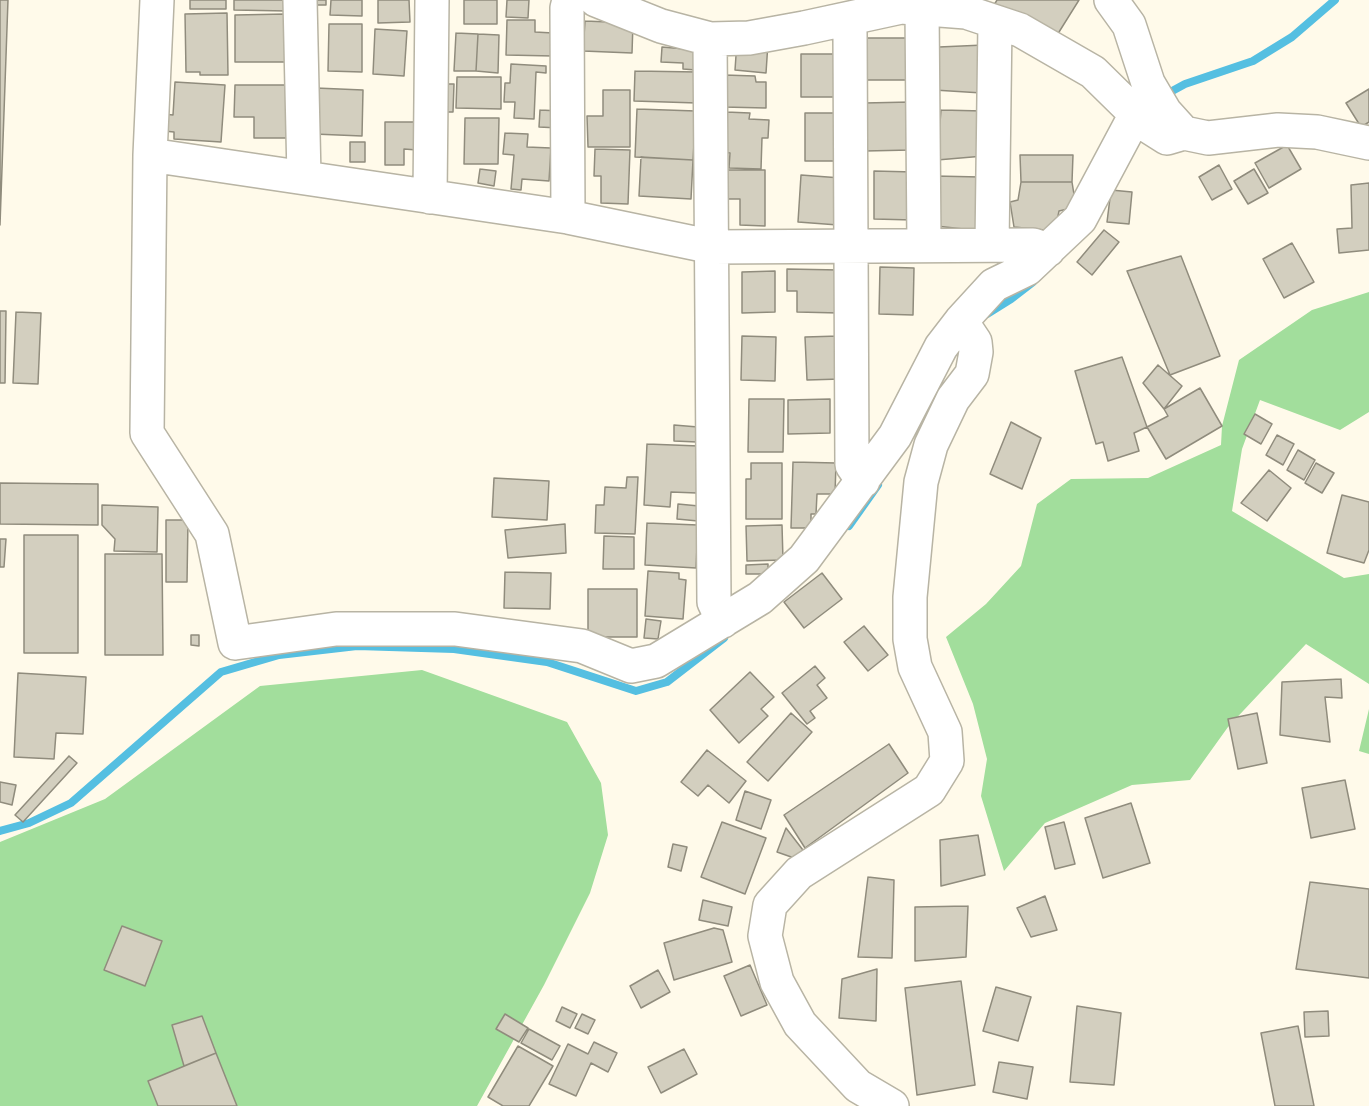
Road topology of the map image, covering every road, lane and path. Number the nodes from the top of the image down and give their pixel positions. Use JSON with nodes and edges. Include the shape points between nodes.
{"nodes":[{"id":1,"x":157,"y":0,"type":"edge"},
{"id":2,"x":300,"y":0,"type":"edge"},
{"id":3,"x":432,"y":0,"type":"edge"},
{"id":4,"x":568,"y":0,"type":"edge"},
{"id":5,"x":596,"y":0,"type":"edge"},
{"id":6,"x":1111,"y":0,"type":"edge"},
{"id":7,"x":922,"y":8,"type":"junction"},
{"id":8,"x":809,"y":14,"type":"edge"},
{"id":9,"x":847,"y":19,"type":"junction"},
{"id":10,"x":995,"y":22,"type":"junction"},
{"id":11,"x":710,"y":39,"type":"junction"},
{"id":12,"x":1136,"y":114,"type":"junction"},
{"id":13,"x":1184,"y":133,"type":"junction"},
{"id":14,"x":1369,"y":143,"type":"edge"},
{"id":15,"x":150,"y":155,"type":"junction"},
{"id":16,"x":304,"y":177,"type":"junction"},
{"id":17,"x":430,"y":197,"type":"junction"},
{"id":18,"x":568,"y":217,"type":"junction"},
{"id":19,"x":924,"y":245,"type":"junction"},
{"id":20,"x":992,"y":245,"type":"junction"},
{"id":21,"x":851,"y":246,"type":"junction"},
{"id":22,"x":713,"y":247,"type":"junction"},
{"id":23,"x":1048,"y":250,"type":"junction"},
{"id":24,"x":967,"y":330,"type":"junction"},
{"id":25,"x":862,"y":480,"type":"junction"},
{"id":26,"x":723,"y":621,"type":"junction"},
{"id":27,"x":892,"y":1106,"type":"edge"}],
"edges":[{"from":1,"to":15,"type":"street"},
{"from":2,"to":16,"type":"street"},
{"from":3,"to":17,"type":"street"},
{"from":4,"to":18,"type":"street"},
{"from":5,"to":11,"type":"street","via":[[661,26]]},
{"from":6,"to":13,"type":"street","via":[[1129,25],[1148,83]]},
{"from":7,"to":9,"type":"street","via":[[901,7]]},
{"from":7,"to":10,"type":"street","via":[[966,12]]},
{"from":7,"to":19,"type":"street"},
{"from":8,"to":9,"type":"street"},
{"from":8,"to":11,"type":"street","via":[[749,38]]},
{"from":9,"to":21,"type":"street"},
{"from":10,"to":12,"type":"street","via":[[1020,30],[1093,72]]},
{"from":10,"to":20,"type":"street"},
{"from":11,"to":22,"type":"street"},
{"from":12,"to":13,"type":"street","via":[[1167,138]]},
{"from":12,"to":23,"type":"street","via":[[1080,219]]},
{"from":13,"to":14,"type":"street","via":[[1208,138],[1278,130],[1317,132]]},
{"from":15,"to":16,"type":"street"},
{"from":15,"to":26,"type":"street","via":[[147,433],[212,534],[235,643],[336,630],[455,629],[582,646],[631,666],[656,661]]},
{"from":16,"to":17,"type":"street"},
{"from":17,"to":18,"type":"street"},
{"from":18,"to":22,"type":"street"},
{"from":19,"to":20,"type":"street"},
{"from":19,"to":21,"type":"street"},
{"from":20,"to":23,"type":"street","via":[[1033,245]]},
{"from":21,"to":22,"type":"street"},
{"from":21,"to":25,"type":"street","via":[[852,465]]},
{"from":22,"to":26,"type":"street","via":[[714,602]]},
{"from":23,"to":24,"type":"street","via":[[1027,269],[994,285]]},
{"from":24,"to":25,"type":"street","via":[[941,347],[895,436]]},
{"from":24,"to":27,"type":"street","via":[[976,352],[972,374],[953,399],[931,445],[921,482],[910,597],[915,667],[945,732],[947,761],[929,790],[799,873],[770,905],[765,936],[777,981],[800,1024],[858,1086]]},
{"from":25,"to":26,"type":"street","via":[[804,560],[760,598]]}]}
